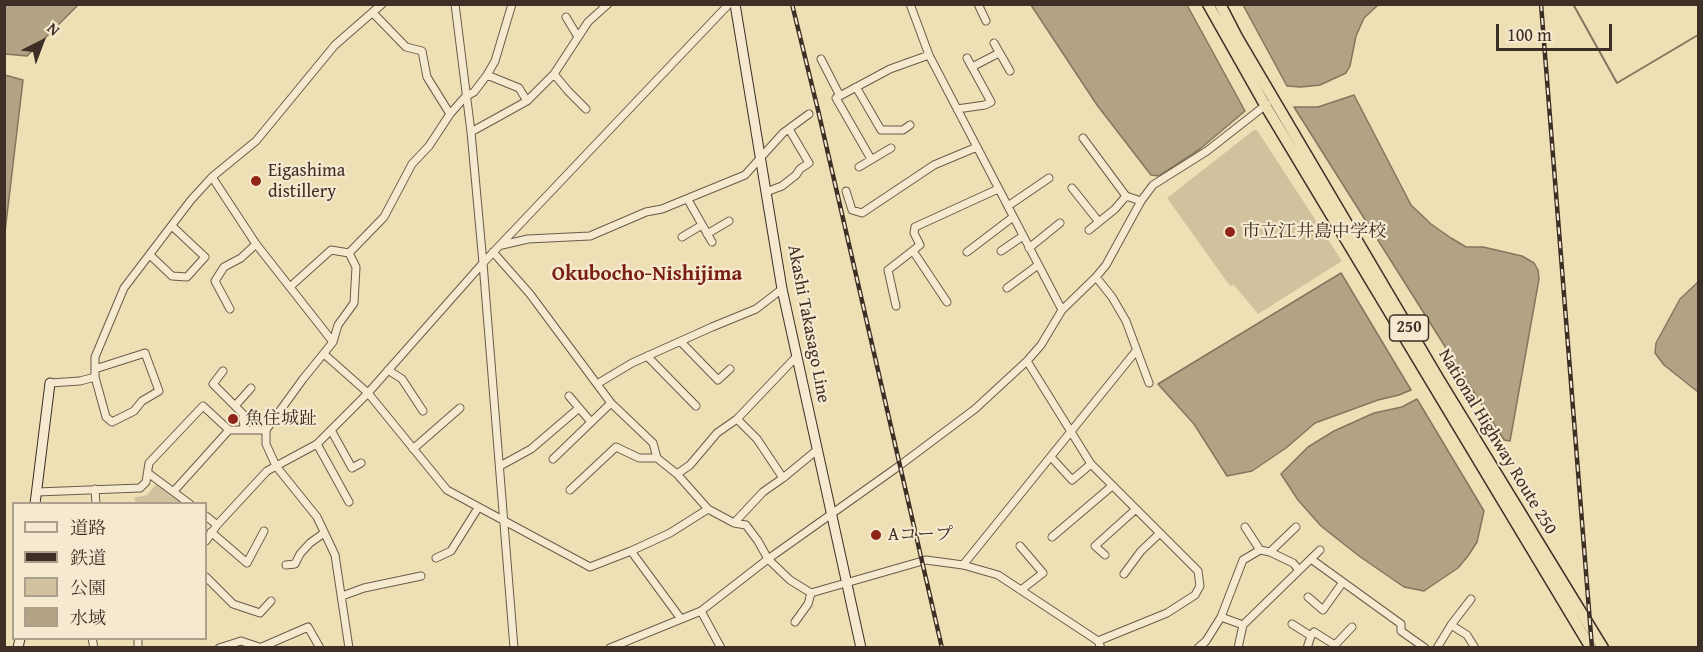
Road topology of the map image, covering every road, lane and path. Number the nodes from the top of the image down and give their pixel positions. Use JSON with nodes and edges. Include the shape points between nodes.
{"nodes":[{"id":1,"x":382,"y":4,"type":"edge"},
{"id":2,"x":455,"y":4,"type":"edge"},
{"id":3,"x":512,"y":4,"type":"edge"},
{"id":4,"x":608,"y":4,"type":"edge"},
{"id":5,"x":729,"y":4,"type":"edge"},
{"id":6,"x":735,"y":4,"type":"edge"},
{"id":7,"x":910,"y":4,"type":"edge"},
{"id":8,"x":978,"y":4,"type":"edge"},
{"id":9,"x":1208,"y":4,"type":"edge"},
{"id":10,"x":1220,"y":4,"type":"edge"},
{"id":11,"x":372,"y":13,"type":"junction"},
{"id":12,"x":566,"y":17,"type":"dead end"},
{"id":13,"x":986,"y":21,"type":"dead end"},
{"id":14,"x":578,"y":37,"type":"junction"},
{"id":15,"x":994,"y":43,"type":"dead end"},
{"id":16,"x":999,"y":53,"type":"junction"},
{"id":17,"x":929,"y":55,"type":"junction"},
{"id":18,"x":967,"y":58,"type":"dead end"},
{"id":19,"x":821,"y":59,"type":"dead end"},
{"id":20,"x":972,"y":67,"type":"junction"},
{"id":21,"x":1010,"y":71,"type":"dead end"},
{"id":22,"x":554,"y":74,"type":"junction"},
{"id":23,"x":487,"y":75,"type":"junction"},
{"id":24,"x":856,"y":87,"type":"junction"},
{"id":25,"x":840,"y":96,"type":"junction"},
{"id":26,"x":465,"y":97,"type":"junction"},
{"id":27,"x":527,"y":102,"type":"junction"},
{"id":28,"x":1270,"y":102,"type":"junction"},
{"id":29,"x":586,"y":109,"type":"dead end"},
{"id":30,"x":957,"y":109,"type":"junction"},
{"id":31,"x":450,"y":114,"type":"junction"},
{"id":32,"x":809,"y":114,"type":"dead end"},
{"id":33,"x":910,"y":125,"type":"dead end"},
{"id":34,"x":789,"y":129,"type":"junction"},
{"id":35,"x":471,"y":132,"type":"junction"},
{"id":36,"x":1083,"y":138,"type":"dead end"},
{"id":37,"x":977,"y":147,"type":"junction"},
{"id":38,"x":891,"y":148,"type":"dead end"},
{"id":39,"x":761,"y":159,"type":"junction"},
{"id":40,"x":871,"y":159,"type":"junction"},
{"id":41,"x":859,"y":167,"type":"dead end"},
{"id":42,"x":212,"y":177,"type":"junction"},
{"id":43,"x":1049,"y":178,"type":"dead end"},
{"id":44,"x":1072,"y":188,"type":"dead end"},
{"id":45,"x":998,"y":189,"type":"junction"},
{"id":46,"x":846,"y":191,"type":"dead end"},
{"id":47,"x":766,"y":192,"type":"junction"},
{"id":48,"x":1126,"y":196,"type":"junction"},
{"id":49,"x":688,"y":200,"type":"junction"},
{"id":50,"x":1142,"y":201,"type":"junction"},
{"id":51,"x":1008,"y":206,"type":"junction"},
{"id":52,"x":1013,"y":217,"type":"junction"},
{"id":53,"x":729,"y":221,"type":"dead end"},
{"id":54,"x":1099,"y":222,"type":"junction"},
{"id":55,"x":1060,"y":223,"type":"dead end"},
{"id":56,"x":702,"y":225,"type":"junction"},
{"id":57,"x":172,"y":226,"type":"junction"},
{"id":58,"x":1089,"y":230,"type":"dead end"},
{"id":59,"x":707,"y":234,"type":"junction"},
{"id":60,"x":1023,"y":236,"type":"junction"},
{"id":61,"x":682,"y":237,"type":"dead end"},
{"id":62,"x":712,"y":242,"type":"dead end"},
{"id":63,"x":256,"y":244,"type":"junction"},
{"id":64,"x":500,"y":245,"type":"junction"},
{"id":65,"x":1029,"y":248,"type":"junction"},
{"id":66,"x":913,"y":251,"type":"junction"},
{"id":67,"x":1001,"y":251,"type":"dead end"},
{"id":68,"x":493,"y":252,"type":"junction"},
{"id":69,"x":967,"y":252,"type":"dead end"},
{"id":70,"x":349,"y":253,"type":"junction"},
{"id":71,"x":150,"y":255,"type":"junction"},
{"id":72,"x":483,"y":262,"type":"junction"},
{"id":73,"x":1038,"y":265,"type":"junction"},
{"id":74,"x":1096,"y":277,"type":"junction"},
{"id":75,"x":291,"y":286,"type":"junction"},
{"id":76,"x":1007,"y":288,"type":"dead end"},
{"id":77,"x":782,"y":289,"type":"junction"},
{"id":78,"x":947,"y":302,"type":"dead end"},
{"id":79,"x":896,"y":306,"type":"dead end"},
{"id":80,"x":230,"y":309,"type":"dead end"},
{"id":81,"x":1062,"y":310,"type":"junction"},
{"id":82,"x":333,"y":342,"type":"junction"},
{"id":83,"x":681,"y":342,"type":"junction"},
{"id":84,"x":1136,"y":351,"type":"junction"},
{"id":85,"x":324,"y":354,"type":"junction"},
{"id":86,"x":647,"y":356,"type":"junction"},
{"id":87,"x":797,"y":356,"type":"junction"},
{"id":88,"x":1027,"y":361,"type":"junction"},
{"id":89,"x":730,"y":369,"type":"dead end"},
{"id":90,"x":388,"y":370,"type":"junction"},
{"id":91,"x":223,"y":371,"type":"dead end"},
{"id":92,"x":95,"y":373,"type":"junction"},
{"id":93,"x":50,"y":383,"type":"joint"},
{"id":94,"x":1149,"y":383,"type":"dead end"},
{"id":95,"x":597,"y":384,"type":"junction"},
{"id":96,"x":251,"y":388,"type":"dead end"},
{"id":97,"x":368,"y":393,"type":"junction"},
{"id":98,"x":569,"y":396,"type":"dead end"},
{"id":99,"x":611,"y":403,"type":"junction"},
{"id":100,"x":235,"y":406,"type":"junction"},
{"id":101,"x":696,"y":406,"type":"dead end"},
{"id":102,"x":460,"y":408,"type":"dead end"},
{"id":103,"x":579,"y":408,"type":"junction"},
{"id":104,"x":423,"y":411,"type":"dead end"},
{"id":105,"x":737,"y":419,"type":"junction"},
{"id":106,"x":591,"y":422,"type":"junction"},
{"id":107,"x":244,"y":429,"type":"junction"},
{"id":108,"x":266,"y":429,"type":"junction"},
{"id":109,"x":229,"y":430,"type":"junction"},
{"id":110,"x":331,"y":430,"type":"junction"},
{"id":111,"x":1071,"y":430,"type":"junction"},
{"id":112,"x":317,"y":444,"type":"junction"},
{"id":113,"x":413,"y":448,"type":"junction"},
{"id":114,"x":817,"y":450,"type":"junction"},
{"id":115,"x":1051,"y":457,"type":"junction"},
{"id":116,"x":657,"y":458,"type":"junction"},
{"id":117,"x":554,"y":459,"type":"dead end"},
{"id":118,"x":361,"y":463,"type":"dead end"},
{"id":119,"x":1091,"y":464,"type":"junction"},
{"id":120,"x":276,"y":465,"type":"junction"},
{"id":121,"x":500,"y":466,"type":"junction"},
{"id":122,"x":148,"y":473,"type":"junction"},
{"id":123,"x":677,"y":474,"type":"junction"},
{"id":124,"x":783,"y":478,"type":"junction"},
{"id":125,"x":1112,"y":486,"type":"junction"},
{"id":126,"x":96,"y":489,"type":"junction"},
{"id":127,"x":570,"y":490,"type":"dead end"},
{"id":128,"x":174,"y":491,"type":"junction"},
{"id":129,"x":37,"y":492,"type":"junction"},
{"id":130,"x":35,"y":502,"type":"edge"},
{"id":131,"x":96,"y":502,"type":"edge"},
{"id":132,"x":188,"y":502,"type":"edge"},
{"id":133,"x":349,"y":502,"type":"dead end"},
{"id":134,"x":478,"y":508,"type":"junction"},
{"id":135,"x":708,"y":509,"type":"junction"},
{"id":136,"x":1136,"y":509,"type":"junction"},
{"id":137,"x":831,"y":513,"type":"junction"},
{"id":138,"x":207,"y":517,"type":"edge"},
{"id":139,"x":505,"y":521,"type":"junction"},
{"id":140,"x":734,"y":523,"type":"junction"},
{"id":141,"x":217,"y":525,"type":"junction"},
{"id":142,"x":1245,"y":527,"type":"dead end"},
{"id":143,"x":1296,"y":527,"type":"dead end"},
{"id":144,"x":264,"y":531,"type":"dead end"},
{"id":145,"x":211,"y":532,"type":"junction"},
{"id":146,"x":324,"y":533,"type":"junction"},
{"id":147,"x":1160,"y":533,"type":"junction"},
{"id":148,"x":1052,"y":537,"type":"dead end"},
{"id":149,"x":207,"y":539,"type":"edge"},
{"id":150,"x":1020,"y":546,"type":"dead end"},
{"id":151,"x":1260,"y":550,"type":"junction"},
{"id":152,"x":1320,"y":550,"type":"dead end"},
{"id":153,"x":631,"y":551,"type":"junction"},
{"id":154,"x":1270,"y":552,"type":"junction"},
{"id":155,"x":1105,"y":555,"type":"dead end"},
{"id":156,"x":436,"y":558,"type":"dead end"},
{"id":157,"x":768,"y":559,"type":"junction"},
{"id":158,"x":1311,"y":559,"type":"junction"},
{"id":159,"x":286,"y":565,"type":"dead end"},
{"id":160,"x":963,"y":565,"type":"junction"},
{"id":161,"x":1299,"y":570,"type":"junction"},
{"id":162,"x":1124,"y":574,"type":"dead end"},
{"id":163,"x":421,"y":576,"type":"dead end"},
{"id":164,"x":207,"y":578,"type":"edge"},
{"id":165,"x":1343,"y":582,"type":"junction"},
{"id":166,"x":847,"y":583,"type":"junction"},
{"id":167,"x":1021,"y":590,"type":"junction"},
{"id":168,"x":811,"y":593,"type":"junction"},
{"id":169,"x":342,"y":596,"type":"junction"},
{"id":170,"x":1308,"y":597,"type":"dead end"},
{"id":171,"x":1471,"y":599,"type":"dead end"},
{"id":172,"x":271,"y":601,"type":"dead end"},
{"id":173,"x":701,"y":611,"type":"junction"},
{"id":174,"x":1221,"y":617,"type":"junction"},
{"id":175,"x":681,"y":620,"type":"junction"},
{"id":176,"x":795,"y":622,"type":"dead end"},
{"id":177,"x":1292,"y":624,"type":"dead end"},
{"id":178,"x":1243,"y":625,"type":"junction"},
{"id":179,"x":1451,"y":625,"type":"junction"},
{"id":180,"x":1352,"y":627,"type":"dead end"},
{"id":181,"x":1311,"y":636,"type":"junction"},
{"id":182,"x":1100,"y":644,"type":"edge"},
{"id":183,"x":262,"y":647,"type":"edge"},
{"id":184,"x":1439,"y":647,"type":"edge"},
{"id":185,"x":1589,"y":647,"type":"edge"},
{"id":186,"x":219,"y":648,"type":"edge"},
{"id":187,"x":320,"y":648,"type":"edge"},
{"id":188,"x":349,"y":648,"type":"edge"},
{"id":189,"x":514,"y":648,"type":"edge"},
{"id":190,"x":610,"y":648,"type":"edge"},
{"id":191,"x":721,"y":648,"type":"edge"},
{"id":192,"x":861,"y":648,"type":"edge"},
{"id":193,"x":1198,"y":648,"type":"edge"},
{"id":194,"x":1238,"y":648,"type":"edge"},
{"id":195,"x":1307,"y":648,"type":"edge"},
{"id":196,"x":1425,"y":648,"type":"edge"},
{"id":197,"x":1475,"y":648,"type":"edge"},
{"id":198,"x":1603,"y":648,"type":"edge"}],
"edges":[{"from":1,"to":11,"type":"street"},
{"from":2,"to":26,"type":"street"},
{"from":3,"to":23,"type":"street"},
{"from":4,"to":14,"type":"street"},
{"from":5,"to":64,"type":"street"},
{"from":6,"to":39,"type":"main road","name":"Akashi Takasago Line"},
{"from":7,"to":17,"type":"street"},
{"from":8,"to":13,"type":"street"},
{"from":9,"to":28,"type":"highway","name":"National Highway Route 250","number":"250"},
{"from":10,"to":28,"type":"highway","name":"National Highway Route 250","number":"250"},
{"from":11,"to":31,"type":"street","via":[[406,47],[422,51],[427,77]]},
{"from":11,"to":42,"type":"street","via":[[335,45],[256,141]]},
{"from":12,"to":14,"type":"street"},
{"from":14,"to":22,"type":"street"},
{"from":15,"to":16,"type":"street"},
{"from":16,"to":20,"type":"street"},
{"from":16,"to":21,"type":"street"},
{"from":17,"to":24,"type":"street"},
{"from":17,"to":30,"type":"street"},
{"from":18,"to":20,"type":"street"},
{"from":19,"to":25,"type":"street"},
{"from":20,"to":30,"type":"street","via":[[991,102]]},
{"from":22,"to":27,"type":"street"},
{"from":22,"to":29,"type":"street"},
{"from":23,"to":26,"type":"street"},
{"from":23,"to":27,"type":"street","via":[[519,88]]},
{"from":24,"to":25,"type":"street"},
{"from":24,"to":33,"type":"street","via":[[881,130],[903,130]]},
{"from":25,"to":40,"type":"street","via":[[836,98]]},
{"from":26,"to":31,"type":"street"},
{"from":26,"to":35,"type":"street"},
{"from":27,"to":35,"type":"street"},
{"from":28,"to":50,"type":"street","via":[[1207,151],[1153,185]]},
{"from":28,"to":185,"type":"highway","name":"National Highway Route 250","number":"250"},
{"from":28,"to":198,"type":"highway","name":"National Highway Route 250","number":"250"},
{"from":30,"to":37,"type":"street"},
{"from":31,"to":70,"type":"street","via":[[412,164],[384,218]]},
{"from":32,"to":34,"type":"street"},
{"from":34,"to":39,"type":"street"},
{"from":34,"to":47,"type":"street","via":[[809,163],[782,186]]},
{"from":35,"to":72,"type":"street"},
{"from":36,"to":48,"type":"street"},
{"from":37,"to":45,"type":"street"},
{"from":37,"to":46,"type":"street","via":[[934,165],[862,213],[852,210]]},
{"from":38,"to":40,"type":"street"},
{"from":39,"to":47,"type":"main road","name":"Akashi Takasago Line"},
{"from":39,"to":49,"type":"street","via":[[745,175]]},
{"from":40,"to":41,"type":"street"},
{"from":42,"to":57,"type":"street"},
{"from":42,"to":63,"type":"street"},
{"from":43,"to":51,"type":"street"},
{"from":44,"to":54,"type":"street"},
{"from":45,"to":51,"type":"street"},
{"from":45,"to":66,"type":"street","via":[[915,227],[920,245]]},
{"from":47,"to":77,"type":"main road","name":"Akashi Takasago Line"},
{"from":48,"to":50,"type":"street"},
{"from":48,"to":54,"type":"street"},
{"from":49,"to":56,"type":"street"},
{"from":49,"to":64,"type":"street","via":[[646,212],[590,236],[528,239]]},
{"from":50,"to":74,"type":"street"},
{"from":51,"to":52,"type":"street"},
{"from":52,"to":60,"type":"street"},
{"from":52,"to":69,"type":"street"},
{"from":53,"to":59,"type":"street"},
{"from":54,"to":58,"type":"street"},
{"from":55,"to":65,"type":"street"},
{"from":56,"to":59,"type":"street"},
{"from":56,"to":61,"type":"street"},
{"from":57,"to":71,"type":"street"},
{"from":57,"to":71,"type":"street","via":[[205,256],[187,277],[172,276]]},
{"from":59,"to":62,"type":"street"},
{"from":60,"to":65,"type":"street"},
{"from":60,"to":67,"type":"street"},
{"from":63,"to":75,"type":"street"},
{"from":63,"to":80,"type":"street","via":[[224,267],[215,281]]},
{"from":64,"to":68,"type":"street"},
{"from":65,"to":73,"type":"street"},
{"from":66,"to":78,"type":"street"},
{"from":66,"to":79,"type":"street","via":[[888,270]]},
{"from":68,"to":72,"type":"street"},
{"from":68,"to":95,"type":"street","via":[[530,294]]},
{"from":70,"to":75,"type":"street","via":[[331,250]]},
{"from":70,"to":82,"type":"street","via":[[356,267],[354,303],[338,325]]},
{"from":71,"to":92,"type":"street","via":[[124,288],[95,357]]},
{"from":72,"to":90,"type":"street"},
{"from":72,"to":121,"type":"street"},
{"from":73,"to":76,"type":"street"},
{"from":73,"to":81,"type":"street"},
{"from":74,"to":81,"type":"street"},
{"from":74,"to":84,"type":"street","via":[[1126,321]]},
{"from":75,"to":82,"type":"street"},
{"from":77,"to":83,"type":"street","via":[[756,309]]},
{"from":77,"to":87,"type":"main road","name":"Akashi Takasago Line"},
{"from":81,"to":88,"type":"street"},
{"from":82,"to":85,"type":"street"},
{"from":83,"to":86,"type":"street"},
{"from":83,"to":89,"type":"street","via":[[718,380]]},
{"from":84,"to":94,"type":"street"},
{"from":84,"to":111,"type":"street"},
{"from":85,"to":97,"type":"street"},
{"from":85,"to":108,"type":"street"},
{"from":86,"to":95,"type":"street"},
{"from":86,"to":101,"type":"street"},
{"from":87,"to":105,"type":"street"},
{"from":87,"to":114,"type":"main road","name":"Akashi Takasago Line"},
{"from":88,"to":111,"type":"street"},
{"from":88,"to":137,"type":"street","via":[[975,409]]},
{"from":90,"to":97,"type":"street"},
{"from":90,"to":104,"type":"street","via":[[402,379]]},
{"from":91,"to":100,"type":"street","via":[[213,384]]},
{"from":92,"to":92,"type":"street","via":[[106,417],[112,422],[159,391],[145,353]]},
{"from":92,"to":93,"type":"street","via":[[80,381]]},
{"from":93,"to":129,"type":"main road"},
{"from":95,"to":99,"type":"street"},
{"from":96,"to":100,"type":"street"},
{"from":97,"to":110,"type":"street"},
{"from":97,"to":113,"type":"street"},
{"from":98,"to":103,"type":"street"},
{"from":99,"to":106,"type":"street"},
{"from":99,"to":116,"type":"street","via":[[653,443]]},
{"from":100,"to":107,"type":"street","via":[[243,414]]},
{"from":102,"to":113,"type":"street"},
{"from":103,"to":106,"type":"street"},
{"from":103,"to":121,"type":"street","via":[[531,450]]},
{"from":105,"to":123,"type":"street","via":[[717,433],[690,465]]},
{"from":105,"to":124,"type":"street","via":[[757,439]]},
{"from":106,"to":117,"type":"street"},
{"from":107,"to":108,"type":"street"},
{"from":107,"to":109,"type":"street"},
{"from":108,"to":120,"type":"street","via":[[266,444]]},
{"from":109,"to":122,"type":"street","via":[[203,406],[148,463]]},
{"from":109,"to":128,"type":"street"},
{"from":110,"to":112,"type":"street"},
{"from":110,"to":118,"type":"street","via":[[352,468]]},
{"from":111,"to":115,"type":"street"},
{"from":111,"to":119,"type":"street"},
{"from":112,"to":120,"type":"street"},
{"from":112,"to":133,"type":"street"},
{"from":113,"to":134,"type":"street","via":[[447,490]]},
{"from":114,"to":124,"type":"street"},
{"from":114,"to":137,"type":"main road","name":"Akashi Takasago Line"},
{"from":115,"to":119,"type":"street","via":[[1072,480]]},
{"from":115,"to":160,"type":"street"},
{"from":116,"to":123,"type":"street"},
{"from":116,"to":127,"type":"street","via":[[639,458],[616,447]]},
{"from":119,"to":125,"type":"street"},
{"from":120,"to":141,"type":"street"},
{"from":120,"to":146,"type":"street","via":[[317,517]]},
{"from":121,"to":139,"type":"street"},
{"from":122,"to":126,"type":"street","via":[[140,488]]},
{"from":122,"to":128,"type":"street"},
{"from":123,"to":135,"type":"street"},
{"from":124,"to":140,"type":"street","via":[[763,492]]},
{"from":125,"to":136,"type":"street"},
{"from":125,"to":148,"type":"street"},
{"from":126,"to":129,"type":"street"},
{"from":126,"to":131,"type":"street"},
{"from":128,"to":132,"type":"street"},
{"from":129,"to":130,"type":"main road"},
{"from":134,"to":139,"type":"street"},
{"from":134,"to":156,"type":"street","via":[[451,551]]},
{"from":135,"to":140,"type":"street"},
{"from":135,"to":153,"type":"street"},
{"from":136,"to":147,"type":"street"},
{"from":136,"to":155,"type":"street","via":[[1095,546]]},
{"from":137,"to":157,"type":"street"},
{"from":137,"to":166,"type":"main road","name":"Akashi Takasago Line"},
{"from":138,"to":141,"type":"street"},
{"from":139,"to":153,"type":"street","via":[[590,567]]},
{"from":139,"to":189,"type":"street"},
{"from":140,"to":157,"type":"street","via":[[746,525]]},
{"from":141,"to":145,"type":"street"},
{"from":142,"to":151,"type":"street"},
{"from":143,"to":154,"type":"street"},
{"from":144,"to":145,"type":"street","via":[[247,563]]},
{"from":145,"to":149,"type":"street"},
{"from":146,"to":159,"type":"street","via":[[310,543],[295,564]]},
{"from":146,"to":169,"type":"street","via":[[335,555]]},
{"from":147,"to":162,"type":"street"},
{"from":147,"to":182,"type":"street","via":[[1198,571],[1200,586],[1195,595],[1167,613]]},
{"from":150,"to":167,"type":"street","via":[[1043,573]]},
{"from":151,"to":154,"type":"street"},
{"from":151,"to":174,"type":"street","via":[[1243,560]]},
{"from":152,"to":158,"type":"street"},
{"from":153,"to":175,"type":"street"},
{"from":154,"to":161,"type":"street"},
{"from":157,"to":168,"type":"street"},
{"from":157,"to":173,"type":"street"},
{"from":158,"to":161,"type":"street"},
{"from":158,"to":165,"type":"street"},
{"from":160,"to":166,"type":"street","via":[[926,560]]},
{"from":160,"to":167,"type":"street","via":[[998,575]]},
{"from":161,"to":178,"type":"street"},
{"from":163,"to":169,"type":"street"},
{"from":164,"to":172,"type":"street","via":[[233,604],[260,613]]},
{"from":165,"to":170,"type":"street","via":[[1323,609]]},
{"from":165,"to":196,"type":"street","via":[[1401,624],[1401,630]]},
{"from":166,"to":168,"type":"street"},
{"from":166,"to":192,"type":"main road","name":"Akashi Takasago Line"},
{"from":167,"to":182,"type":"street"},
{"from":168,"to":176,"type":"street"},
{"from":169,"to":188,"type":"street"},
{"from":171,"to":179,"type":"street"},
{"from":173,"to":175,"type":"street"},
{"from":173,"to":191,"type":"street"},
{"from":174,"to":178,"type":"street"},
{"from":174,"to":193,"type":"street"},
{"from":175,"to":190,"type":"street"},
{"from":177,"to":181,"type":"street"},
{"from":178,"to":194,"type":"street"},
{"from":179,"to":184,"type":"street"},
{"from":179,"to":197,"type":"street","via":[[1467,634]]},
{"from":180,"to":181,"type":"street","via":[[1335,645],[1314,632]]},
{"from":181,"to":195,"type":"street"},
{"from":183,"to":186,"type":"street","via":[[241,641]]},
{"from":183,"to":187,"type":"street","via":[[308,627]]}]}
